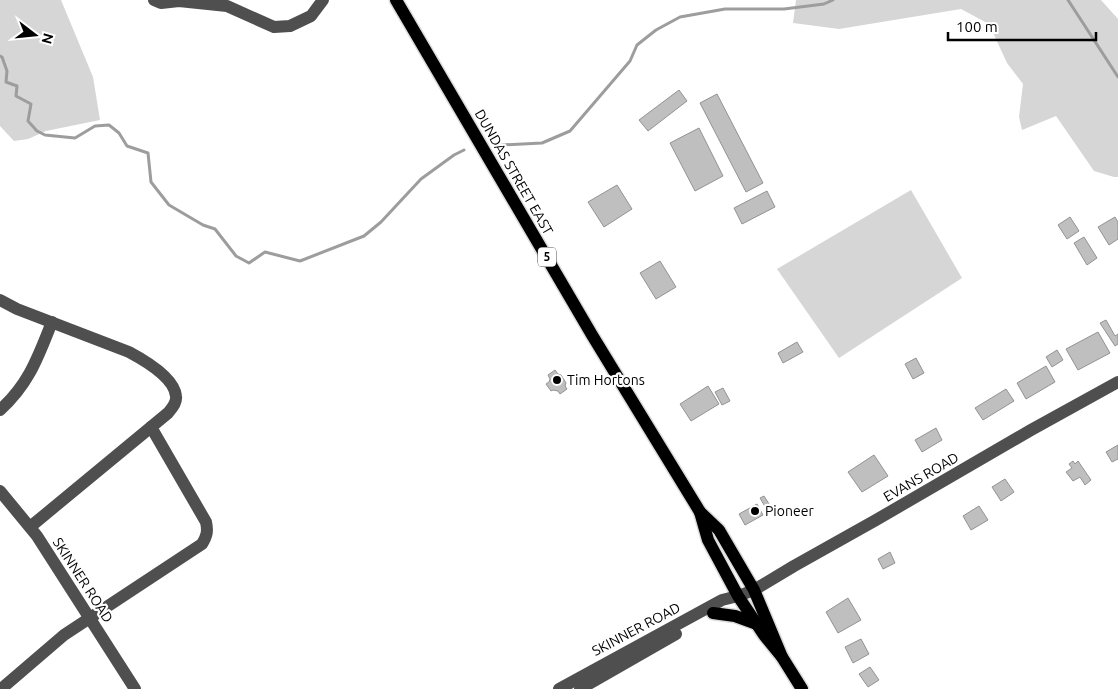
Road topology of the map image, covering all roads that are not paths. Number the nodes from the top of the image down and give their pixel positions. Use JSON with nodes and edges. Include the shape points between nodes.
{"nodes":[{"id":1,"x":154,"y":0,"type":"edge"},
{"id":2,"x":323,"y":0,"type":"edge"},
{"id":3,"x":396,"y":0,"type":"edge"},
{"id":4,"x":0,"y":300,"type":"edge"},
{"id":5,"x":52,"y":322,"type":"junction"},
{"id":6,"x":1118,"y":382,"type":"edge"},
{"id":7,"x":0,"y":410,"type":"edge"},
{"id":8,"x":151,"y":427,"type":"junction"},
{"id":9,"x":0,"y":491,"type":"edge"},
{"id":10,"x":700,"y":512,"type":"junction"},
{"id":11,"x":30,"y":527,"type":"junction"},
{"id":12,"x":754,"y":590,"type":"junction"},
{"id":13,"x":733,"y":598,"type":"junction"},
{"id":14,"x":713,"y":613,"type":"junction"},
{"id":15,"x":89,"y":617,"type":"junction"},
{"id":16,"x":757,"y":624,"type":"junction"},
{"id":17,"x":782,"y":657,"type":"junction"},
{"id":18,"x":1,"y":689,"type":"edge"},
{"id":19,"x":135,"y":689,"type":"edge"},
{"id":20,"x":559,"y":689,"type":"edge"},
{"id":21,"x":580,"y":689,"type":"edge"},
{"id":22,"x":802,"y":689,"type":"edge"}],
"edges":[{"from":1,"to":2,"type":"street","via":[[227,6],[274,27],[290,26],[311,16]]},
{"from":3,"to":10,"type":"main road","name":"DUNDAS STREET EAST","number":"5"},
{"from":4,"to":5,"type":"street"},
{"from":5,"to":7,"type":"street","via":[[28,376]]},
{"from":5,"to":8,"type":"street","via":[[129,352],[163,375],[175,391],[175,403],[168,414]]},
{"from":6,"to":12,"type":"street","name":"EVANS ROAD"},
{"from":8,"to":11,"type":"street"},
{"from":8,"to":15,"type":"street","via":[[206,522],[206,538],[202,544]]},
{"from":9,"to":11,"type":"street","name":"SKINNER ROAD"},
{"from":10,"to":12,"type":"main road","name":"DUNDAS STREET EAST","via":[[719,530]]},
{"from":10,"to":13,"type":"main road","name":"DUNDAS STREET EAST","number":"5","via":[[708,540]]},
{"from":11,"to":15,"type":"street","name":"SKINNER ROAD"},
{"from":12,"to":13,"type":"street","name":"EVANS ROAD"},
{"from":12,"to":17,"type":"main road","name":"DUNDAS STREET EAST"},
{"from":13,"to":14,"type":"street","name":"SKINNER ROAD"},
{"from":13,"to":16,"type":"main road","name":"DUNDAS STREET EAST","number":"5"},
{"from":13,"to":20,"type":"street","name":"SKINNER ROAD","via":[[714,604]]},
{"from":14,"to":16,"type":"main road"},
{"from":14,"to":21,"type":"street","name":"SKINNER ROAD"},
{"from":15,"to":18,"type":"street"},
{"from":15,"to":19,"type":"street","name":"SKINNER ROAD"},
{"from":16,"to":17,"type":"main road","name":"DUNDAS STREET EAST","number":"5"},
{"from":17,"to":22,"type":"main road","name":"DUNDAS STREET EAST","number":"5"}]}
